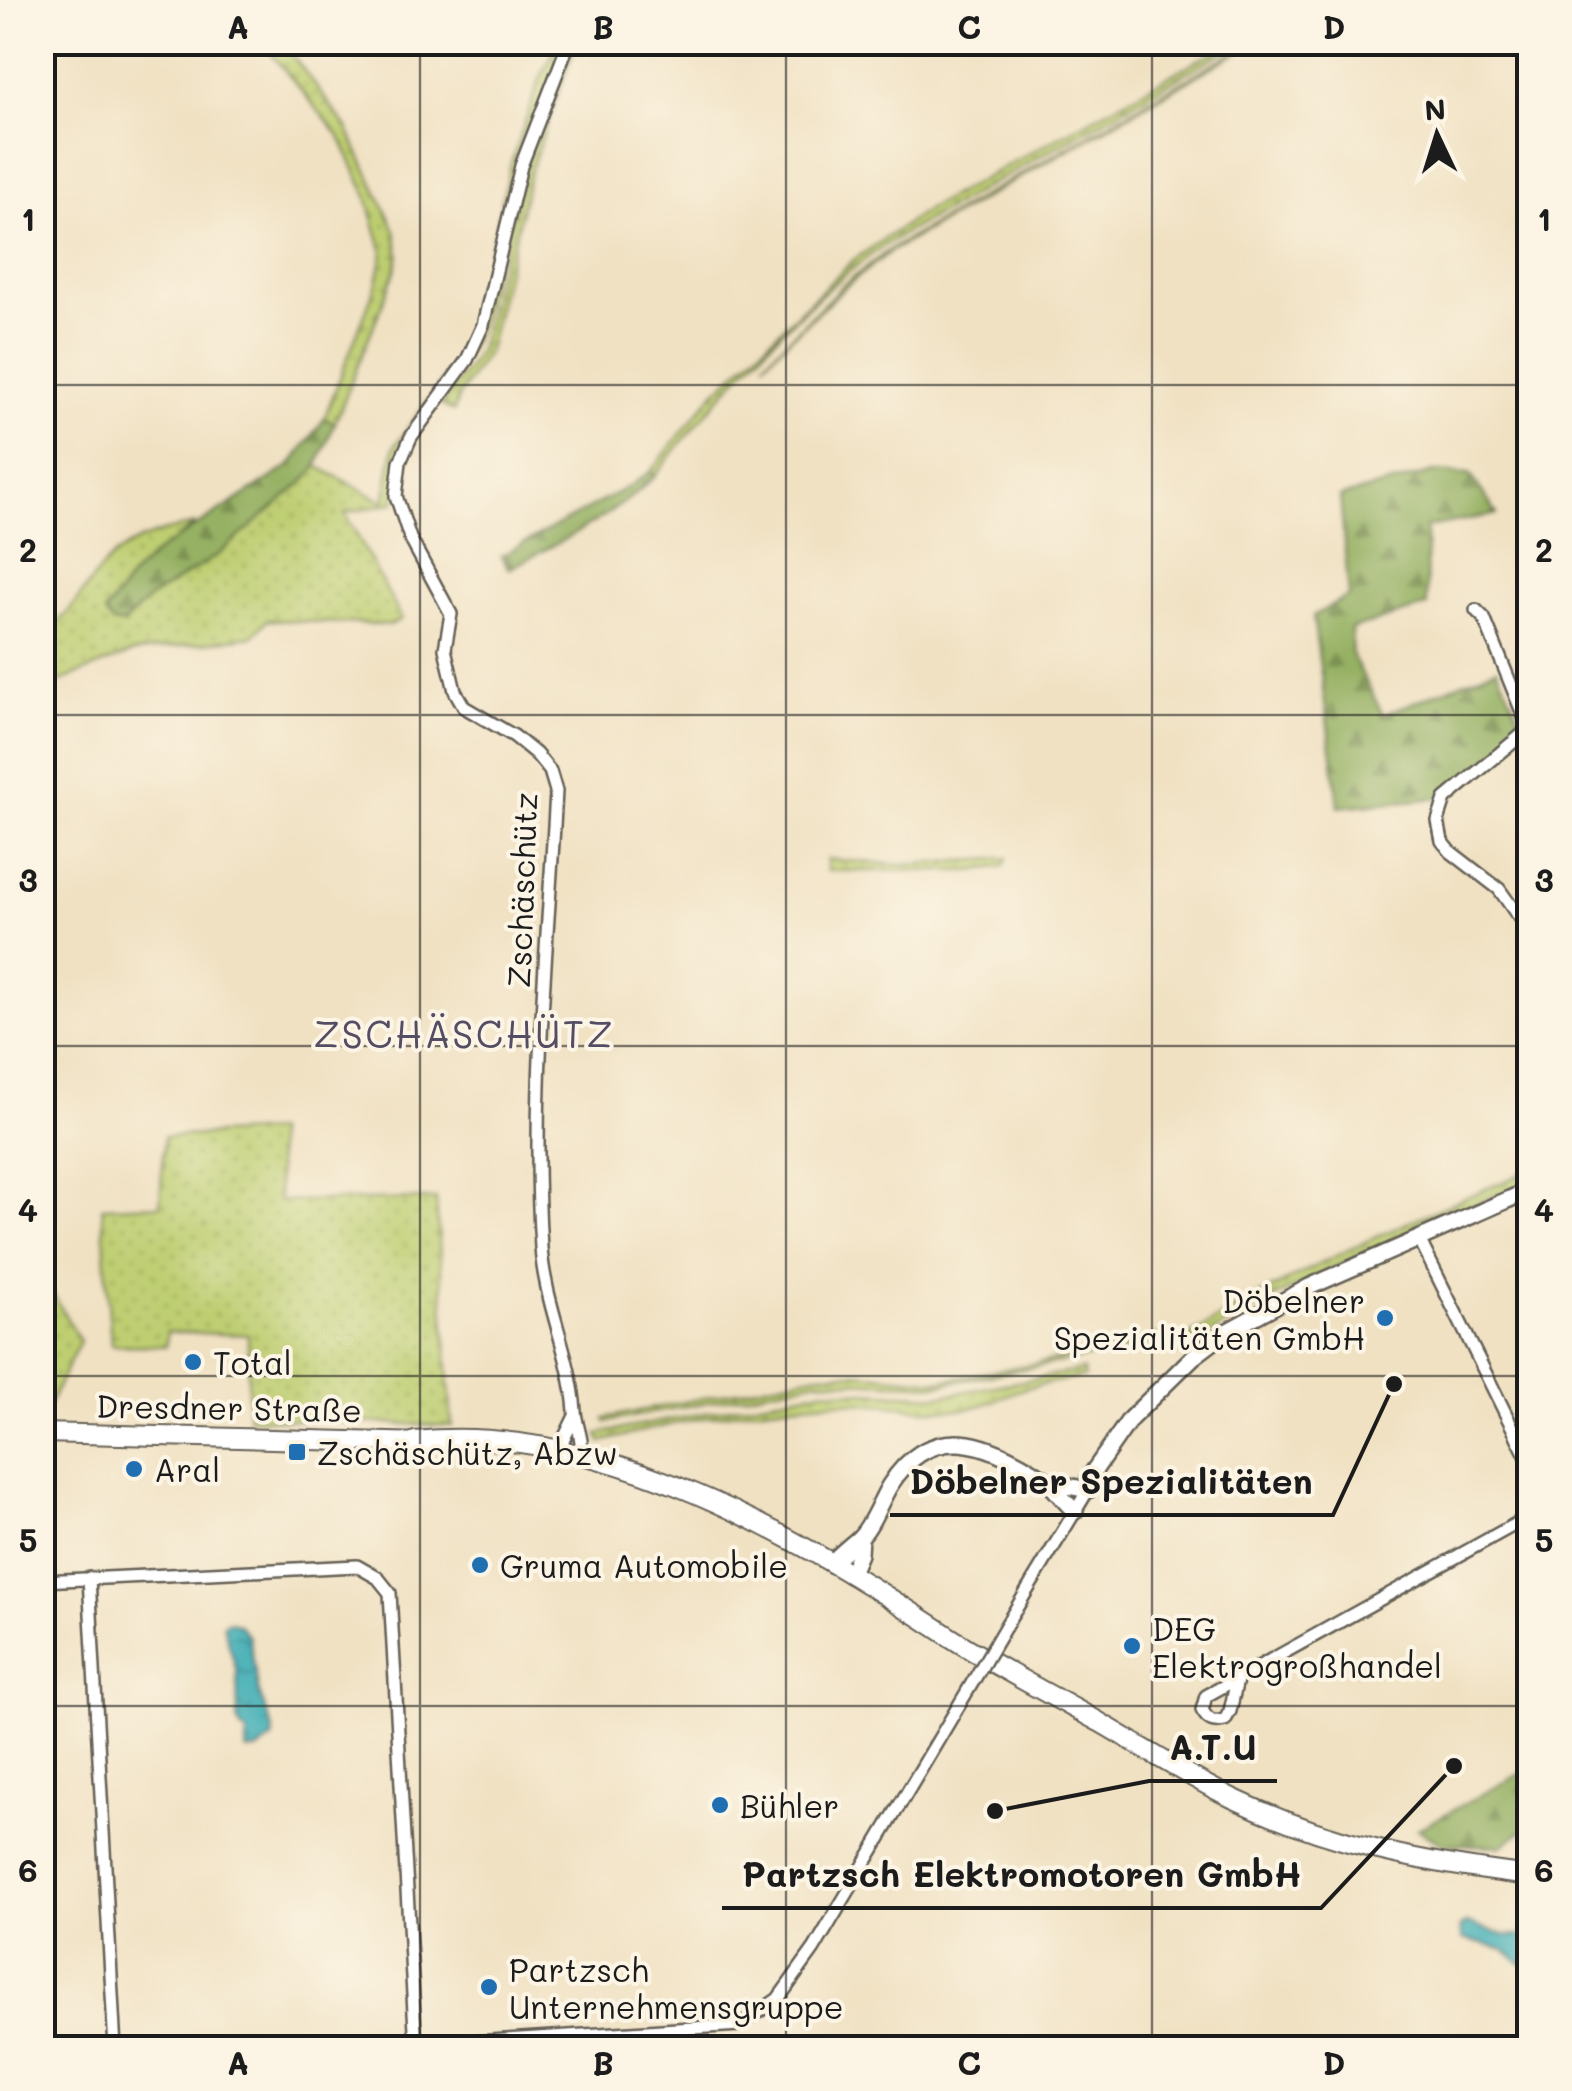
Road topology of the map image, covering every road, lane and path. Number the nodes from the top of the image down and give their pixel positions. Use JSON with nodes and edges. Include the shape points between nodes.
{"nodes":[{"id":1,"x":568,"y":42,"type":"edge"},
{"id":2,"x":1476,"y":610,"type":"dead end"},
{"id":3,"x":1529,"y":728,"type":"edge"},
{"id":4,"x":1530,"y":932,"type":"edge"},
{"id":5,"x":1530,"y":1190,"type":"edge"},
{"id":6,"x":1419,"y":1239,"type":"junction"},
{"id":7,"x":575,"y":1416,"type":"junction"},
{"id":8,"x":42,"y":1433,"type":"edge"},
{"id":9,"x":558,"y":1451,"type":"junction"},
{"id":10,"x":582,"y":1456,"type":"junction"},
{"id":11,"x":1530,"y":1463,"type":"edge"},
{"id":12,"x":1048,"y":1482,"type":"junction"},
{"id":13,"x":1088,"y":1490,"type":"junction"},
{"id":14,"x":1075,"y":1510,"type":"junction"},
{"id":15,"x":1530,"y":1516,"type":"edge"},
{"id":16,"x":860,"y":1537,"type":"junction"},
{"id":17,"x":830,"y":1564,"type":"junction"},
{"id":18,"x":850,"y":1575,"type":"junction"},
{"id":19,"x":89,"y":1578,"type":"junction"},
{"id":20,"x":42,"y":1581,"type":"edge"},
{"id":21,"x":1237,"y":1680,"type":"dead end"},
{"id":22,"x":1530,"y":1876,"type":"edge"},
{"id":23,"x":634,"y":2034,"type":"junction"},
{"id":24,"x":416,"y":2047,"type":"edge"},
{"id":25,"x":115,"y":2048,"type":"edge"},
{"id":26,"x":379,"y":2048,"type":"edge"},
{"id":27,"x":635,"y":2048,"type":"edge"}],
"edges":[{"from":1,"to":7,"type":"street","name":"Zschäschütz","via":[[521,166],[484,324],[468,360],[411,436],[396,496],[410,538],[451,614],[445,650],[464,707],[536,754],[556,791],[536,1151],[544,1275],[570,1369]]},
{"from":2,"to":3,"type":"street"},
{"from":3,"to":4,"type":"street","via":[[1444,800],[1438,821],[1451,852],[1499,890]]},
{"from":5,"to":6,"type":"street"},
{"from":6,"to":11,"type":"street"},
{"from":6,"to":13,"type":"street","via":[[1246,1319],[1193,1357],[1138,1414]]},
{"from":7,"to":9,"type":"street"},
{"from":7,"to":10,"type":"street","name":"Zschäschütz"},
{"from":8,"to":9,"type":"main road","name":"Dresdner Straße","via":[[448,1439]]},
{"from":9,"to":10,"type":"main road","name":"Dresdner Straße"},
{"from":10,"to":17,"type":"main road","name":"Dresdner Straße","via":[[677,1485]]},
{"from":12,"to":13,"type":"street"},
{"from":12,"to":14,"type":"street"},
{"from":12,"to":16,"type":"street","via":[[976,1444],[930,1448],[906,1464]]},
{"from":13,"to":14,"type":"street"},
{"from":14,"to":23,"type":"street","bridge":true,"via":[[778,1999],[740,2025]]},
{"from":15,"to":21,"type":"street"},
{"from":16,"to":17,"type":"street"},
{"from":16,"to":18,"type":"street"},
{"from":17,"to":18,"type":"main road","name":"Dresdner Straße"},
{"from":18,"to":22,"type":"main road","name":"Dresdner Straße","via":[[865,1592],[1231,1798],[1331,1839],[1442,1866]]},
{"from":19,"to":20,"type":"street"},
{"from":19,"to":24,"type":"street","via":[[356,1566],[390,1593]]},
{"from":19,"to":25,"type":"street"},
{"from":23,"to":24,"type":"street"},
{"from":23,"to":27,"type":"street"},
{"from":24,"to":26,"type":"street"}]}
